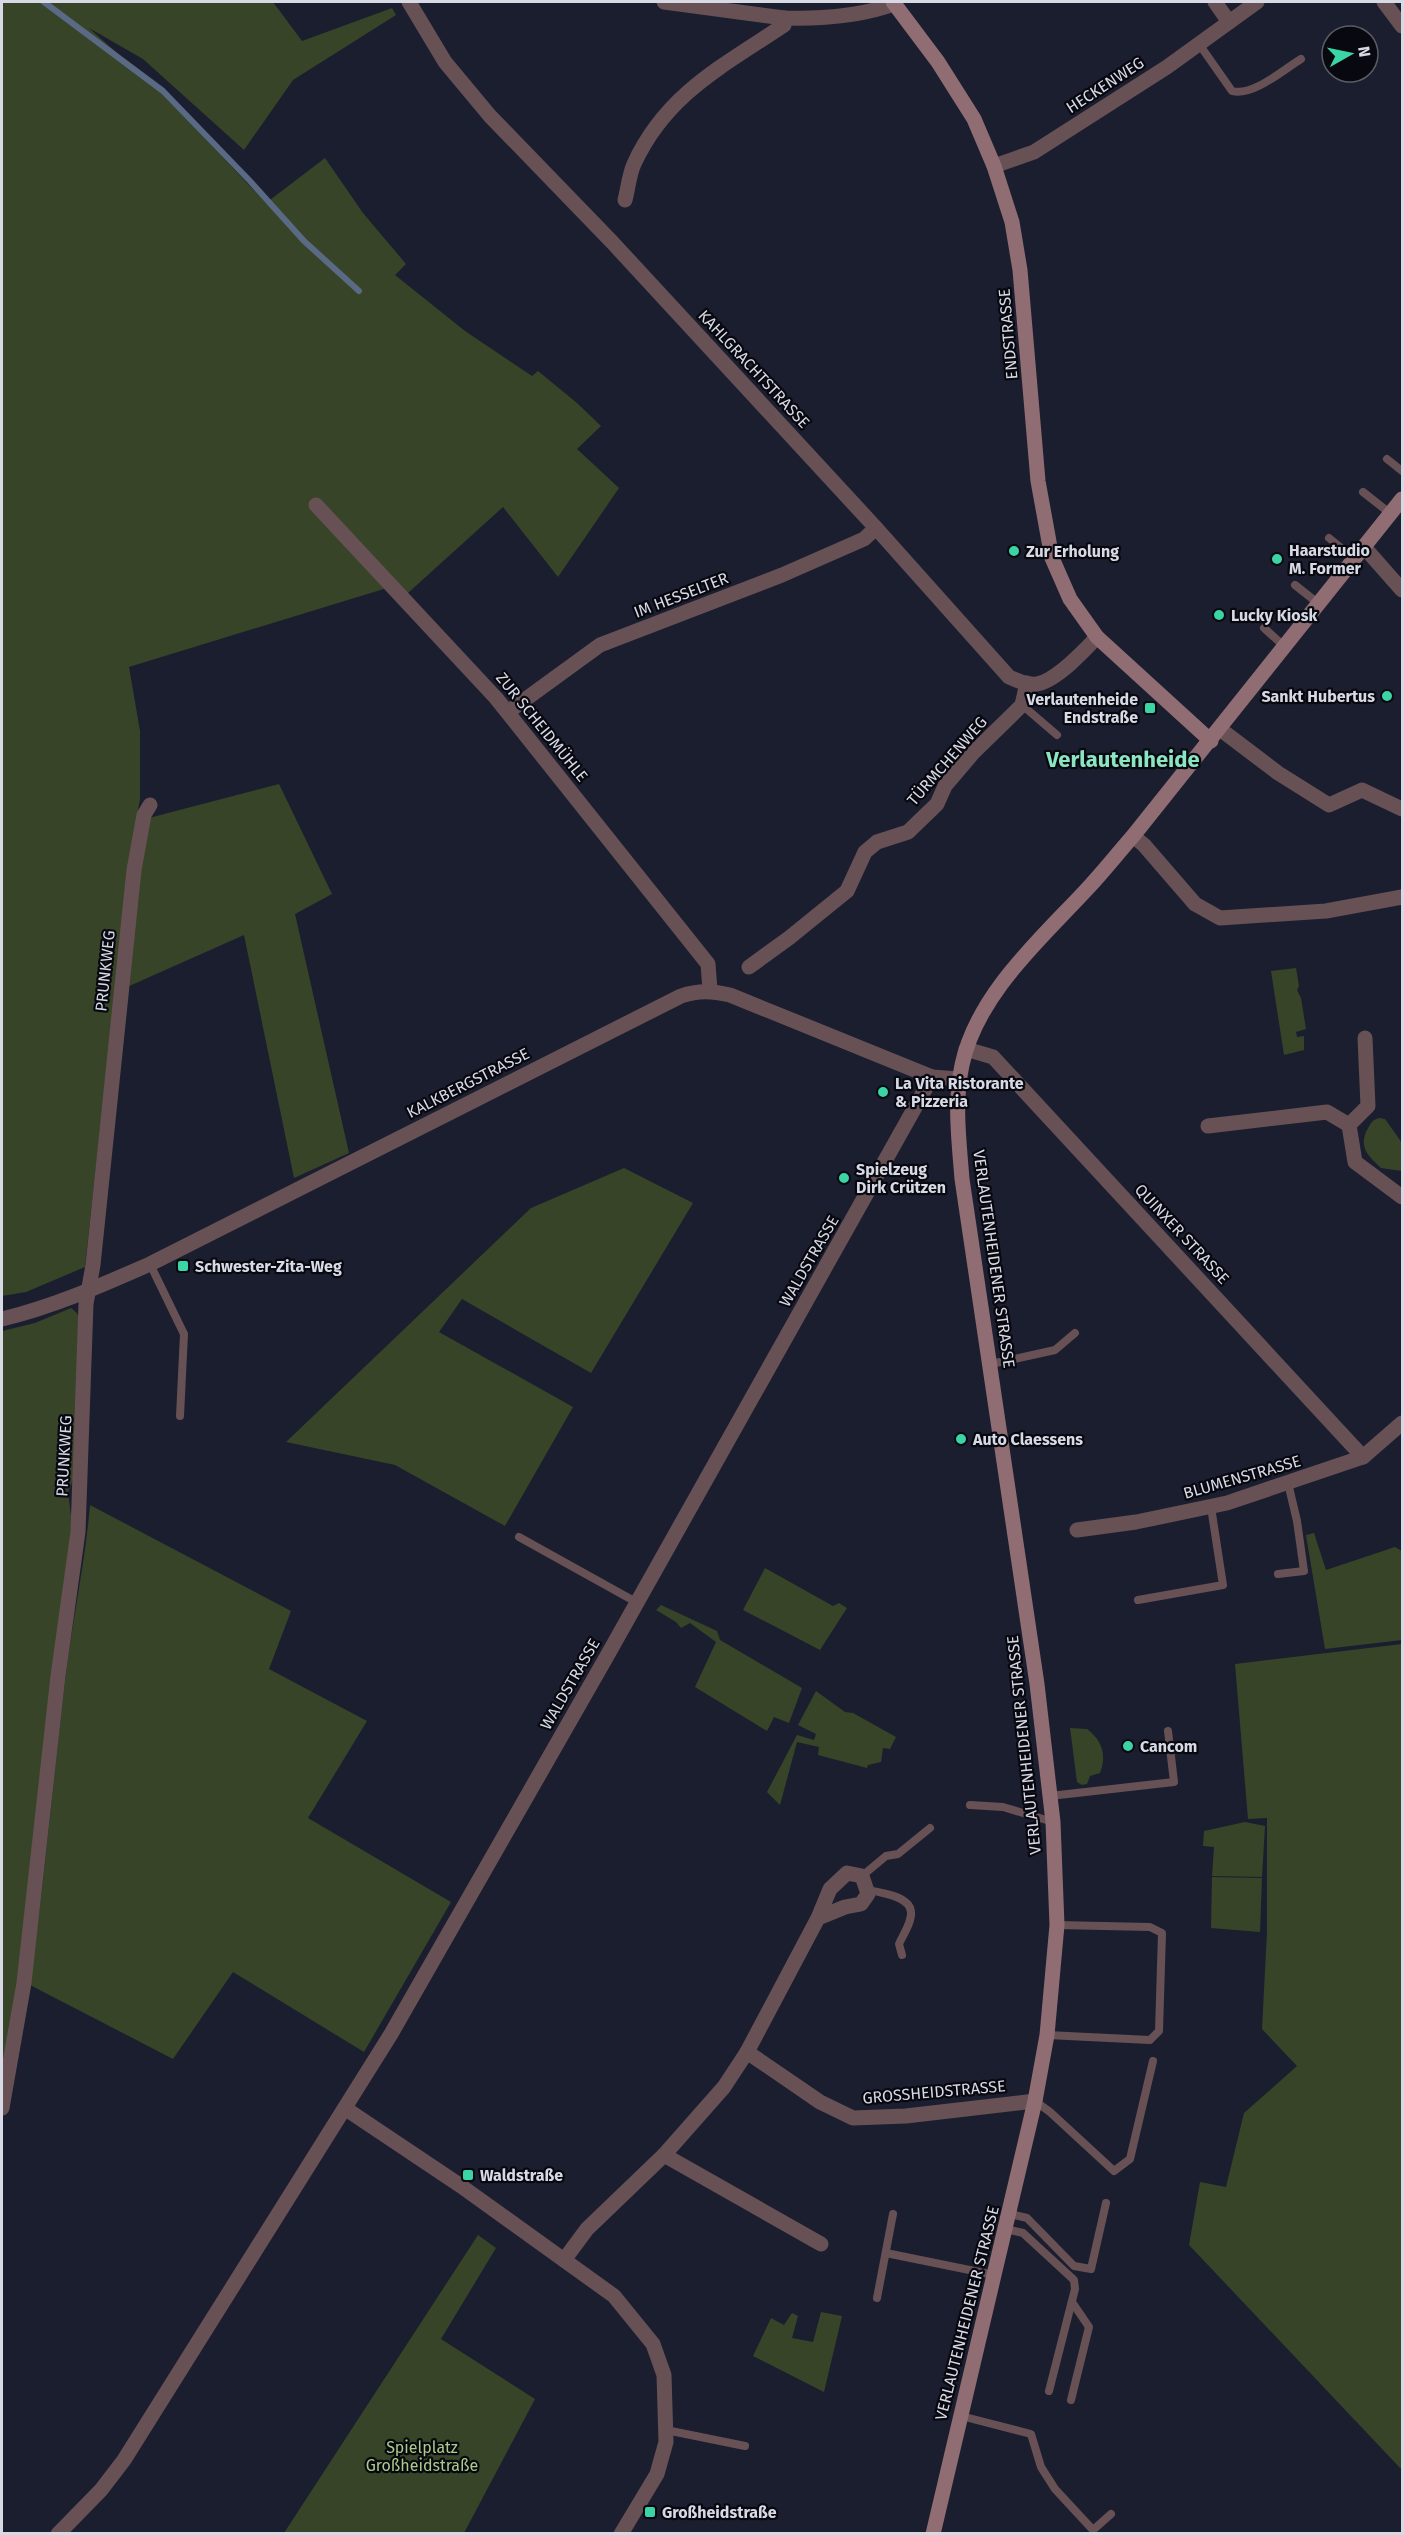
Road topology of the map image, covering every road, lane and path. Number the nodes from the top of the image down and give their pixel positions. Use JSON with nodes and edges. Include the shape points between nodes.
{"nodes":[{"id":1,"x":409,"y":2,"type":"edge"},
{"id":2,"x":664,"y":2,"type":"edge"},
{"id":3,"x":1215,"y":2,"type":"edge"},
{"id":4,"x":1257,"y":2,"type":"edge"},
{"id":5,"x":1384,"y":2,"type":"edge"},
{"id":6,"x":894,"y":3,"type":"edge"},
{"id":7,"x":784,"y":18,"type":"junction"},
{"id":8,"x":1229,"y":22,"type":"junction"},
{"id":9,"x":1402,"y":26,"type":"edge"},
{"id":10,"x":1199,"y":44,"type":"junction"},
{"id":11,"x":1301,"y":59,"type":"dead end"},
{"id":12,"x":994,"y":166,"type":"junction"},
{"id":13,"x":625,"y":200,"type":"dead end"},
{"id":14,"x":1387,"y":459,"type":"dead end"},
{"id":15,"x":1402,"y":471,"type":"edge"},
{"id":16,"x":1363,"y":492,"type":"dead end"},
{"id":17,"x":1402,"y":499,"type":"edge"},
{"id":18,"x":316,"y":505,"type":"dead end"},
{"id":19,"x":1391,"y":514,"type":"junction"},
{"id":20,"x":876,"y":528,"type":"junction"},
{"id":21,"x":1329,"y":538,"type":"dead end"},
{"id":22,"x":1360,"y":553,"type":"junction"},
{"id":23,"x":1295,"y":585,"type":"dead end"},
{"id":24,"x":1402,"y":590,"type":"edge"},
{"id":25,"x":1319,"y":604,"type":"junction"},
{"id":26,"x":1264,"y":628,"type":"dead end"},
{"id":27,"x":1097,"y":637,"type":"junction"},
{"id":28,"x":1286,"y":647,"type":"junction"},
{"id":29,"x":1027,"y":683,"type":"junction"},
{"id":30,"x":1022,"y":705,"type":"junction"},
{"id":31,"x":508,"y":712,"type":"junction"},
{"id":32,"x":1056,"y":735,"type":"dead end"},
{"id":33,"x":1216,"y":735,"type":"junction"},
{"id":34,"x":150,"y":805,"type":"dead end"},
{"id":35,"x":1402,"y":810,"type":"edge"},
{"id":36,"x":1133,"y":836,"type":"junction"},
{"id":37,"x":1402,"y":897,"type":"edge"},
{"id":38,"x":748,"y":967,"type":"dead end"},
{"id":39,"x":710,"y":990,"type":"junction"},
{"id":40,"x":1365,"y":1038,"type":"dead end"},
{"id":41,"x":966,"y":1049,"type":"junction"},
{"id":42,"x":932,"y":1077,"type":"junction"},
{"id":43,"x":959,"y":1079,"type":"junction"},
{"id":44,"x":1349,"y":1125,"type":"junction"},
{"id":45,"x":1208,"y":1126,"type":"dead end"},
{"id":46,"x":1402,"y":1197,"type":"edge"},
{"id":47,"x":150,"y":1264,"type":"junction"},
{"id":48,"x":89,"y":1291,"type":"junction"},
{"id":49,"x":2,"y":1319,"type":"edge"},
{"id":50,"x":1075,"y":1333,"type":"dead end"},
{"id":51,"x":991,"y":1364,"type":"junction"},
{"id":52,"x":180,"y":1416,"type":"dead end"},
{"id":53,"x":1402,"y":1423,"type":"edge"},
{"id":54,"x":1363,"y":1457,"type":"junction"},
{"id":55,"x":1288,"y":1483,"type":"junction"},
{"id":56,"x":1210,"y":1507,"type":"junction"},
{"id":57,"x":1077,"y":1530,"type":"dead end"},
{"id":58,"x":519,"y":1538,"type":"dead end"},
{"id":59,"x":1278,"y":1574,"type":"dead end"},
{"id":60,"x":1138,"y":1600,"type":"dead end"},
{"id":61,"x":636,"y":1602,"type":"junction"},
{"id":62,"x":1168,"y":1731,"type":"dead end"},
{"id":63,"x":1050,"y":1796,"type":"junction"},
{"id":64,"x":970,"y":1805,"type":"dead end"},
{"id":65,"x":1053,"y":1822,"type":"junction"},
{"id":66,"x":930,"y":1828,"type":"dead end"},
{"id":67,"x":864,"y":1883,"type":"junction"},
{"id":68,"x":818,"y":1918,"type":"junction"},
{"id":69,"x":1057,"y":1925,"type":"junction"},
{"id":70,"x":902,"y":1955,"type":"dead end"},
{"id":71,"x":1047,"y":2035,"type":"junction"},
{"id":72,"x":747,"y":2052,"type":"junction"},
{"id":73,"x":1153,"y":2061,"type":"dead end"},
{"id":74,"x":1035,"y":2101,"type":"junction"},
{"id":75,"x":2,"y":2108,"type":"edge"},
{"id":76,"x":346,"y":2109,"type":"junction"},
{"id":77,"x":664,"y":2155,"type":"junction"},
{"id":78,"x":1107,"y":2203,"type":"dead end"},
{"id":79,"x":893,"y":2214,"type":"dead end"},
{"id":80,"x":1008,"y":2222,"type":"junction"},
{"id":81,"x":821,"y":2244,"type":"dead end"},
{"id":82,"x":886,"y":2253,"type":"junction"},
{"id":83,"x":564,"y":2260,"type":"junction"},
{"id":84,"x":994,"y":2275,"type":"junction"},
{"id":85,"x":877,"y":2298,"type":"dead end"},
{"id":86,"x":1072,"y":2302,"type":"junction"},
{"id":87,"x":1049,"y":2391,"type":"dead end"},
{"id":88,"x":1071,"y":2400,"type":"dead end"},
{"id":89,"x":961,"y":2416,"type":"junction"},
{"id":90,"x":666,"y":2430,"type":"junction"},
{"id":91,"x":745,"y":2446,"type":"dead end"},
{"id":92,"x":1111,"y":2514,"type":"dead end"},
{"id":93,"x":58,"y":2534,"type":"edge"},
{"id":94,"x":621,"y":2534,"type":"edge"},
{"id":95,"x":933,"y":2534,"type":"edge"}],
"edges":[{"from":1,"to":20,"type":"street","name":"KAHLGRACHTSTRASSE","via":[[445,62],[490,116]]},
{"from":2,"to":7,"type":"street","name":"ENDSTRASSE"},
{"from":3,"to":8,"type":"street"},
{"from":4,"to":8,"type":"street","name":"HECKENWEG"},
{"from":5,"to":9,"type":"street"},
{"from":6,"to":7,"type":"street","name":"ENDSTRASSE","via":[[879,10]]},
{"from":6,"to":12,"type":"main road","name":"ENDSTRASSE","via":[[974,119]]},
{"from":7,"to":13,"type":"street","via":[[783,25],[691,87],[671,107],[633,165]]},
{"from":8,"to":10,"type":"street","name":"HECKENWEG"},
{"from":10,"to":11,"type":"lane","via":[[1232,91],[1239,93],[1251,91]]},
{"from":10,"to":12,"type":"street","name":"HECKENWEG","via":[[1034,152]]},
{"from":12,"to":27,"type":"main road","name":"ENDSTRASSE","via":[[1012,222],[1020,270],[1038,481],[1050,548],[1070,599]]},
{"from":14,"to":15,"type":"lane"},
{"from":16,"to":19,"type":"lane"},
{"from":17,"to":19,"type":"main road","name":"VERLAUTENHEIDENER STRASSE"},
{"from":18,"to":31,"type":"street","name":"ZUR SCHEIDMÜHLE"},
{"from":19,"to":22,"type":"main road","name":"VERLAUTENHEIDENER STRASSE"},
{"from":20,"to":29,"type":"street","name":"KAHLGRACHTSTRASSE","via":[[1000,669]]},
{"from":20,"to":31,"type":"street","name":"IM HESSELTER","via":[[864,539],[782,575],[600,645]]},
{"from":21,"to":22,"type":"lane"},
{"from":22,"to":24,"type":"street"},
{"from":22,"to":25,"type":"main road","name":"VERLAUTENHEIDENER STRASSE"},
{"from":23,"to":25,"type":"lane"},
{"from":25,"to":28,"type":"main road","name":"VERLAUTENHEIDENER STRASSE"},
{"from":26,"to":28,"type":"lane"},
{"from":27,"to":29,"type":"street","via":[[1049,679]]},
{"from":27,"to":33,"type":"main road","name":"ENDSTRASSE"},
{"from":28,"to":33,"type":"main road","name":"VERLAUTENHEIDENER STRASSE"},
{"from":29,"to":30,"type":"street"},
{"from":30,"to":32,"type":"lane"},
{"from":30,"to":38,"type":"street","name":"TÜRMCHENWEG","via":[[974,753],[945,786],[937,804],[908,832],[877,842],[865,852],[847,891]]},
{"from":31,"to":39,"type":"street","name":"ZUR SCHEIDMÜHLE","via":[[708,964]]},
{"from":33,"to":35,"type":"street","via":[[1329,805],[1362,790]]},
{"from":33,"to":36,"type":"main road","name":"VERLAUTENHEIDENER STRASSE"},
{"from":34,"to":48,"type":"street","name":"PRUNKWEG","via":[[144,814],[134,870]]},
{"from":36,"to":37,"type":"street","via":[[1195,904],[1220,918],[1326,911]]},
{"from":36,"to":41,"type":"main road","name":"VERLAUTENHEIDENER STRASSE","via":[[1025,953],[996,992]]},
{"from":39,"to":42,"type":"street","name":"KALKBERGSTRASSE"},
{"from":39,"to":47,"type":"street","name":"KALKBERGSTRASSE","via":[[681,996]]},
{"from":40,"to":44,"type":"street","via":[[1368,1106]]},
{"from":41,"to":43,"type":"main road","name":"VERLAUTENHEIDENER STRASSE"},
{"from":41,"to":54,"type":"street","name":"QUINXER STRASSE","via":[[993,1057]]},
{"from":42,"to":43,"type":"street","name":"KALKBERGSTRASSE"},
{"from":42,"to":61,"type":"street","name":"WALDSTRASSE"},
{"from":43,"to":51,"type":"main road","name":"VERLAUTENHEIDENER STRASSE","via":[[962,1179]]},
{"from":44,"to":45,"type":"street","via":[[1327,1112]]},
{"from":44,"to":46,"type":"street","via":[[1355,1162]]},
{"from":47,"to":48,"type":"street","name":"KALKBERGSTRASSE"},
{"from":47,"to":52,"type":"lane","via":[[184,1334]]},
{"from":48,"to":49,"type":"street","name":"KALKBERGSTRASSE"},
{"from":48,"to":75,"type":"street","name":"PRUNKWEG","via":[[78,1532],[24,1983]]},
{"from":50,"to":51,"type":"lane","via":[[1055,1350]]},
{"from":51,"to":63,"type":"main road","name":"VERLAUTENHEIDENER STRASSE"},
{"from":53,"to":54,"type":"street","name":"BLUMENSTRASSE"},
{"from":54,"to":55,"type":"street","name":"BLUMENSTRASSE"},
{"from":55,"to":56,"type":"street","name":"BLUMENSTRASSE"},
{"from":55,"to":59,"type":"lane","via":[[1304,1570]]},
{"from":56,"to":57,"type":"street","name":"BLUMENSTRASSE"},
{"from":56,"to":60,"type":"lane","via":[[1223,1585]]},
{"from":58,"to":61,"type":"lane"},
{"from":61,"to":76,"type":"street","name":"WALDSTRASSE"},
{"from":62,"to":63,"type":"lane","via":[[1174,1782]]},
{"from":63,"to":65,"type":"main road","name":"VERLAUTENHEIDENER STRASSE"},
{"from":64,"to":65,"type":"lane","via":[[1004,1807]]},
{"from":65,"to":69,"type":"main road","name":"VERLAUTENHEIDENER STRASSE"},
{"from":66,"to":67,"type":"lane","via":[[898,1854],[886,1856]]},
{"from":67,"to":68,"type":"street","via":[[868,1894],[861,1904]]},
{"from":67,"to":68,"type":"street","via":[[847,1873],[830,1889]]},
{"from":67,"to":70,"type":"lane","via":[[905,1902],[911,1909],[899,1944]]},
{"from":68,"to":72,"type":"street"},
{"from":69,"to":71,"type":"main road","name":"VERLAUTENHEIDENER STRASSE"},
{"from":69,"to":71,"type":"lane","via":[[1150,1927],[1162,1933],[1159,2031],[1150,2040]]},
{"from":71,"to":74,"type":"main road","name":"VERLAUTENHEIDENER STRASSE"},
{"from":72,"to":74,"type":"street","name":"GROSSHEIDSTRASSE","via":[[820,2102],[852,2118],[906,2116]]},
{"from":72,"to":77,"type":"street","via":[[724,2087]]},
{"from":73,"to":74,"type":"lane","via":[[1130,2158],[1114,2171]]},
{"from":74,"to":80,"type":"main road","name":"VERLAUTENHEIDENER STRASSE"},
{"from":76,"to":83,"type":"street"},
{"from":76,"to":93,"type":"street","name":"WALDSTRASSE","via":[[124,2460]]},
{"from":77,"to":81,"type":"street"},
{"from":77,"to":83,"type":"street","via":[[587,2229]]},
{"from":78,"to":80,"type":"lane","via":[[1091,2269],[1074,2266],[1027,2218]]},
{"from":79,"to":82,"type":"lane"},
{"from":80,"to":84,"type":"main road","name":"VERLAUTENHEIDENER STRASSE"},
{"from":80,"to":86,"type":"lane","via":[[1074,2280]]},
{"from":82,"to":84,"type":"lane"},
{"from":82,"to":85,"type":"lane"},
{"from":83,"to":90,"type":"street","via":[[614,2296],[653,2344],[664,2375]]},
{"from":84,"to":89,"type":"main road","name":"VERLAUTENHEIDENER STRASSE"},
{"from":86,"to":87,"type":"lane"},
{"from":86,"to":88,"type":"lane","via":[[1089,2327]]},
{"from":89,"to":92,"type":"lane","via":[[1030,2434],[1041,2466],[1055,2489],[1093,2530]]},
{"from":89,"to":95,"type":"main road","name":"VERLAUTENHEIDENER STRASSE"},
{"from":90,"to":91,"type":"lane"},
{"from":90,"to":94,"type":"street","via":[[657,2474]]}]}
